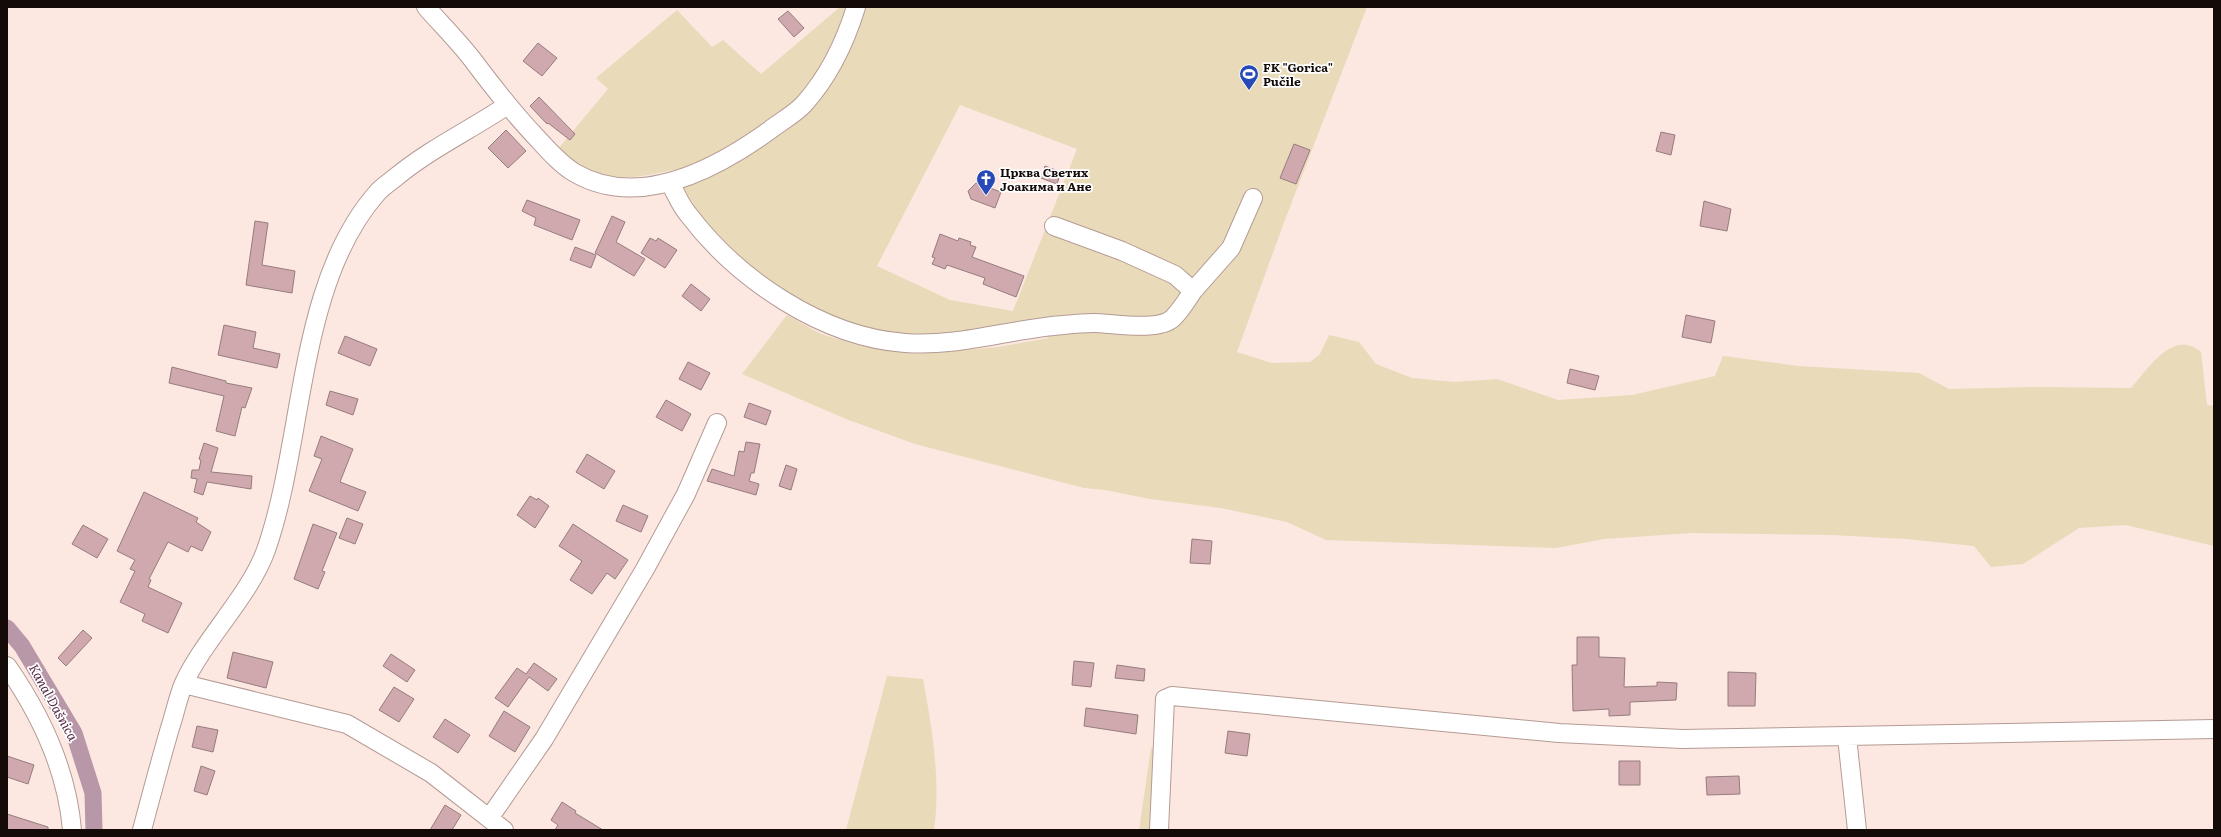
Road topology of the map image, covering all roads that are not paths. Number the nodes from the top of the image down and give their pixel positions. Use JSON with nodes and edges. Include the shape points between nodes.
{"nodes":[{"id":1,"x":426,"y":7,"type":"edge"},
{"id":2,"x":856,"y":7,"type":"edge"},
{"id":3,"x":506,"y":106,"type":"junction"},
{"id":4,"x":670,"y":183,"type":"junction"},
{"id":5,"x":1253,"y":198,"type":"dead end"},
{"id":6,"x":1054,"y":226,"type":"dead end"},
{"id":7,"x":1193,"y":291,"type":"junction"},
{"id":8,"x":717,"y":423,"type":"dead end"},
{"id":9,"x":7,"y":666,"type":"edge"},
{"id":10,"x":184,"y":684,"type":"junction"},
{"id":11,"x":2214,"y":728,"type":"edge"},
{"id":12,"x":1847,"y":737,"type":"junction"},
{"id":13,"x":490,"y":817,"type":"junction"},
{"id":14,"x":72,"y":830,"type":"edge"},
{"id":15,"x":142,"y":830,"type":"edge"},
{"id":16,"x":504,"y":830,"type":"edge"},
{"id":17,"x":1159,"y":830,"type":"edge"},
{"id":18,"x":1857,"y":830,"type":"edge"}],
"edges":[{"from":1,"to":3,"type":"street","via":[[470,58]]},
{"from":2,"to":4,"type":"street","via":[[833,65],[803,106],[755,140],[714,164]]},
{"from":3,"to":4,"type":"street","via":[[551,153],[574,172],[602,185],[636,188]]},
{"from":3,"to":10,"type":"street","via":[[420,158],[378,192],[354,223],[333,266],[316,324],[276,518],[265,552],[249,582]]},
{"from":4,"to":7,"type":"street","via":[[687,214],[730,260],[768,292],[835,328],[874,339],[905,343],[953,342],[1062,325],[1157,325],[1172,319]]},
{"from":5,"to":7,"type":"street","via":[[1231,248]]},
{"from":6,"to":7,"type":"street","via":[[1122,251],[1174,275]]},
{"from":8,"to":13,"type":"street","via":[[686,494],[645,570],[544,739]]},
{"from":9,"to":14,"type":"street","via":[[49,738],[60,766]]},
{"from":10,"to":13,"type":"street","via":[[347,724],[431,773]]},
{"from":10,"to":15,"type":"street"},
{"from":11,"to":12,"type":"street"},
{"from":12,"to":17,"type":"street","via":[[1682,739],[1559,733],[1172,696],[1166,699]]},
{"from":12,"to":18,"type":"street"},
{"from":13,"to":16,"type":"street"}]}
